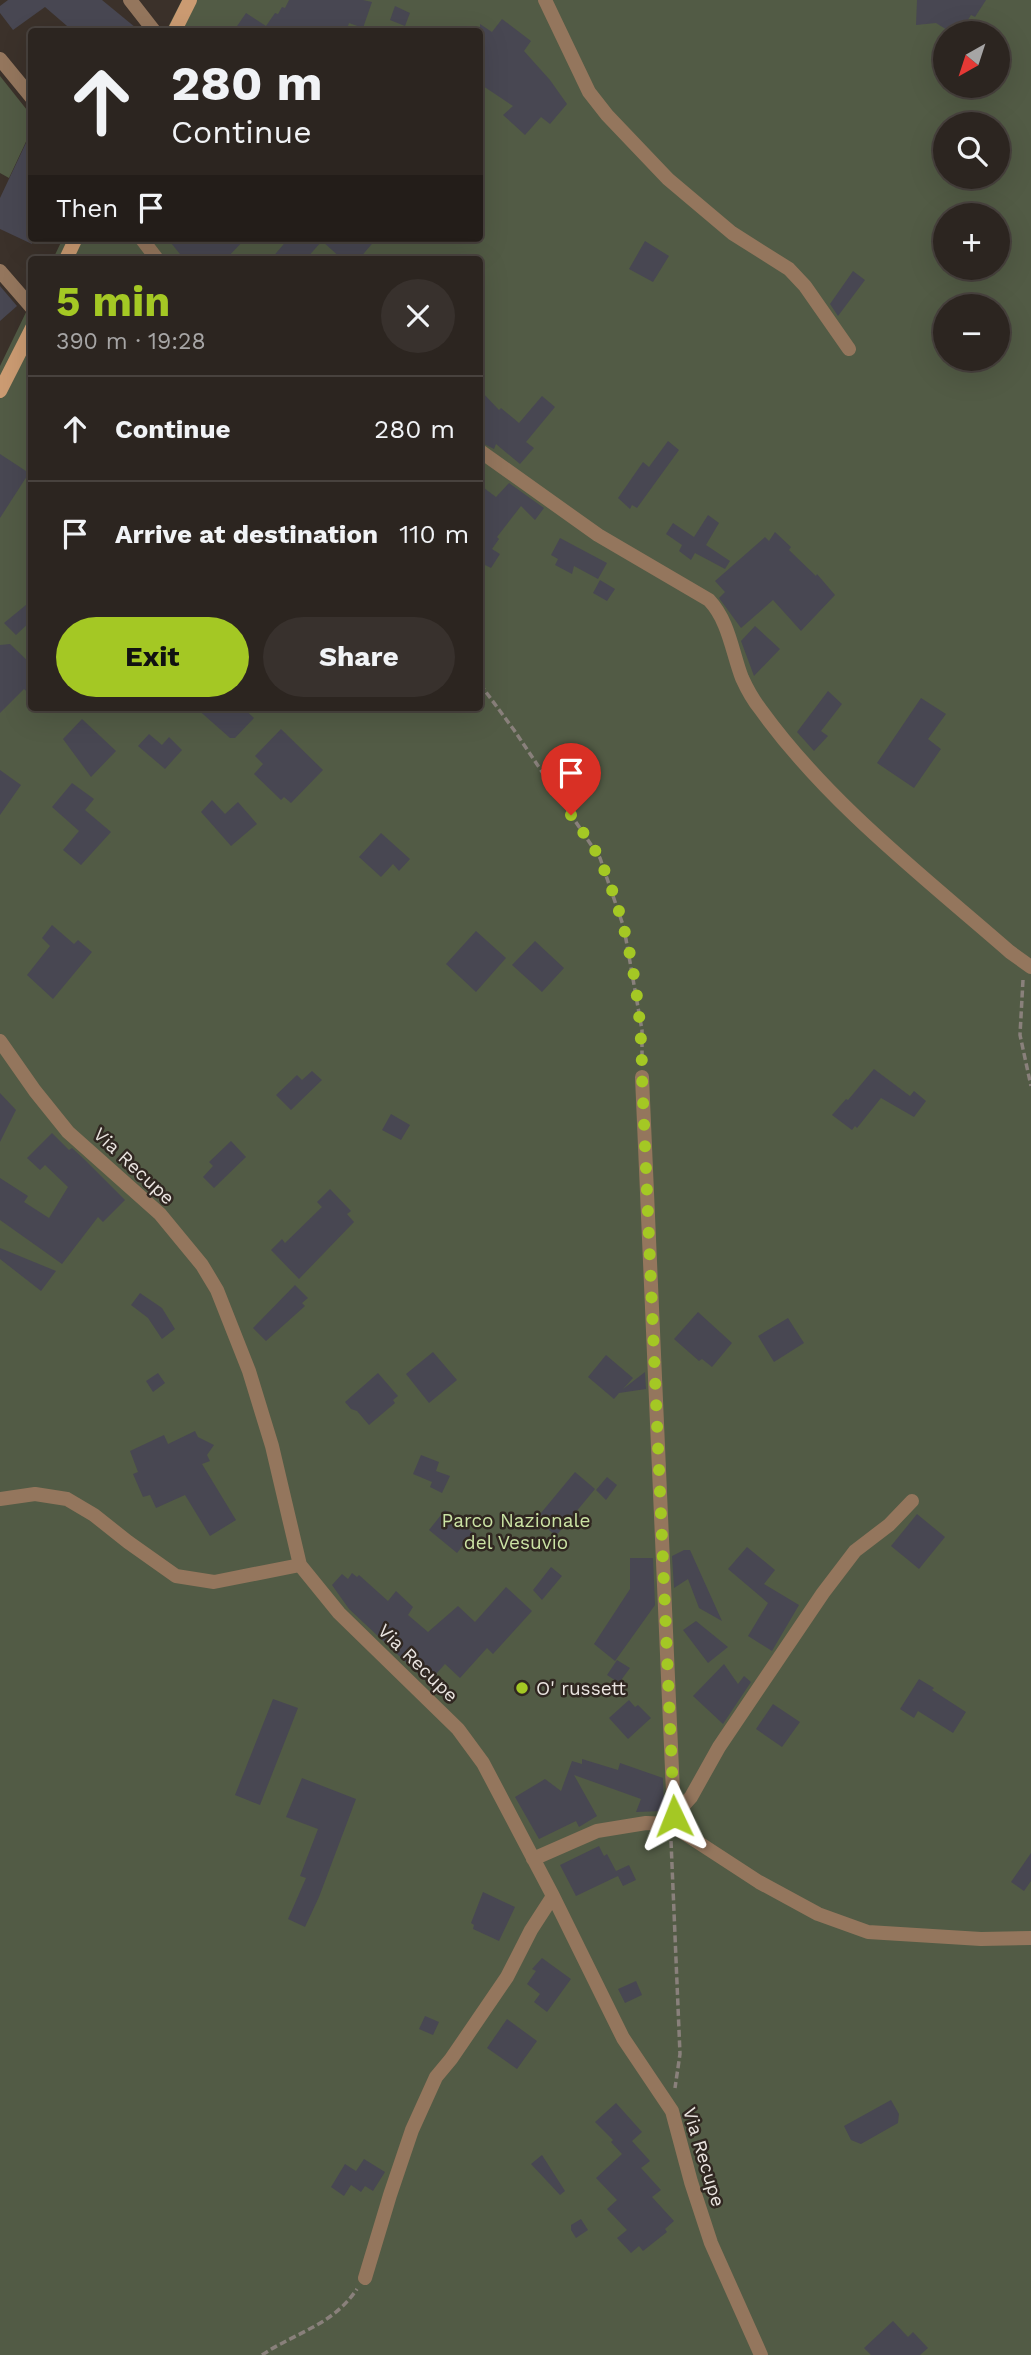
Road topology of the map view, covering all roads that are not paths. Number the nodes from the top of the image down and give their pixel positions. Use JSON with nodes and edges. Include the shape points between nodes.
{"nodes":[{"id":1,"x":130,"y":0,"type":"edge"},
{"id":2,"x":190,"y":0,"type":"edge"},
{"id":3,"x":545,"y":0,"type":"edge"},
{"id":4,"x":152,"y":28,"type":"edge"},
{"id":5,"x":176,"y":28,"type":"edge"},
{"id":6,"x":0,"y":59,"type":"edge"},
{"id":7,"x":28,"y":94,"type":"edge"},
{"id":8,"x":144,"y":242,"type":"edge"},
{"id":9,"x":155,"y":256,"type":"edge"},
{"id":10,"x":0,"y":271,"type":"edge"},
{"id":11,"x":28,"y":303,"type":"edge"},
{"id":12,"x":28,"y":336,"type":"edge"},
{"id":13,"x":849,"y":349,"type":"dead end"},
{"id":14,"x":3,"y":386,"type":"edge"},
{"id":15,"x":483,"y":453,"type":"edge"},
{"id":16,"x":1026,"y":964,"type":"edge"},
{"id":17,"x":0,"y":1041,"type":"edge"},
{"id":18,"x":642,"y":1077,"type":"road end"},
{"id":19,"x":0,"y":1499,"type":"edge"},
{"id":20,"x":912,"y":1501,"type":"dead end"},
{"id":21,"x":300,"y":1564,"type":"junction"},
{"id":22,"x":672,"y":1820,"type":"junction"},
{"id":23,"x":533,"y":1859,"type":"junction"},
{"id":24,"x":554,"y":1896,"type":"junction"},
{"id":25,"x":1031,"y":1938,"type":"edge"},
{"id":26,"x":365,"y":2278,"type":"road end"},
{"id":27,"x":761,"y":2355,"type":"edge"}],
"edges":[{"from":1,"to":4,"type":"street"},
{"from":2,"to":5,"type":"street"},
{"from":3,"to":13,"type":"street","via":[[583,80],[607,115],[668,179],[732,233],[789,269]]},
{"from":6,"to":7,"type":"street"},
{"from":8,"to":9,"type":"street"},
{"from":10,"to":11,"type":"street"},
{"from":12,"to":14,"type":"street"},
{"from":15,"to":16,"type":"street","via":[[598,535],[709,600],[726,628],[750,694],[801,760],[884,843]]},
{"from":17,"to":21,"type":"street","name":"Via Recupe","via":[[68,1132],[160,1214],[218,1290],[272,1446]]},
{"from":18,"to":22,"type":"street"},
{"from":19,"to":21,"type":"street","via":[[35,1494],[67,1499],[176,1576],[214,1582]]},
{"from":20,"to":22,"type":"street","via":[[855,1551],[823,1593]]},
{"from":21,"to":23,"type":"street","name":"Via Recupe","via":[[339,1613],[458,1728],[483,1763]]},
{"from":22,"to":23,"type":"street","via":[[597,1831]]},
{"from":22,"to":25,"type":"street","via":[[759,1882],[818,1914],[868,1932]]},
{"from":23,"to":24,"type":"street","name":"Via Recupe"},
{"from":24,"to":26,"type":"street","via":[[506,1978],[436,2077],[403,2156]]},
{"from":24,"to":27,"type":"street","name":"Via Recupe","via":[[623,2038],[672,2111],[711,2243]]}]}
